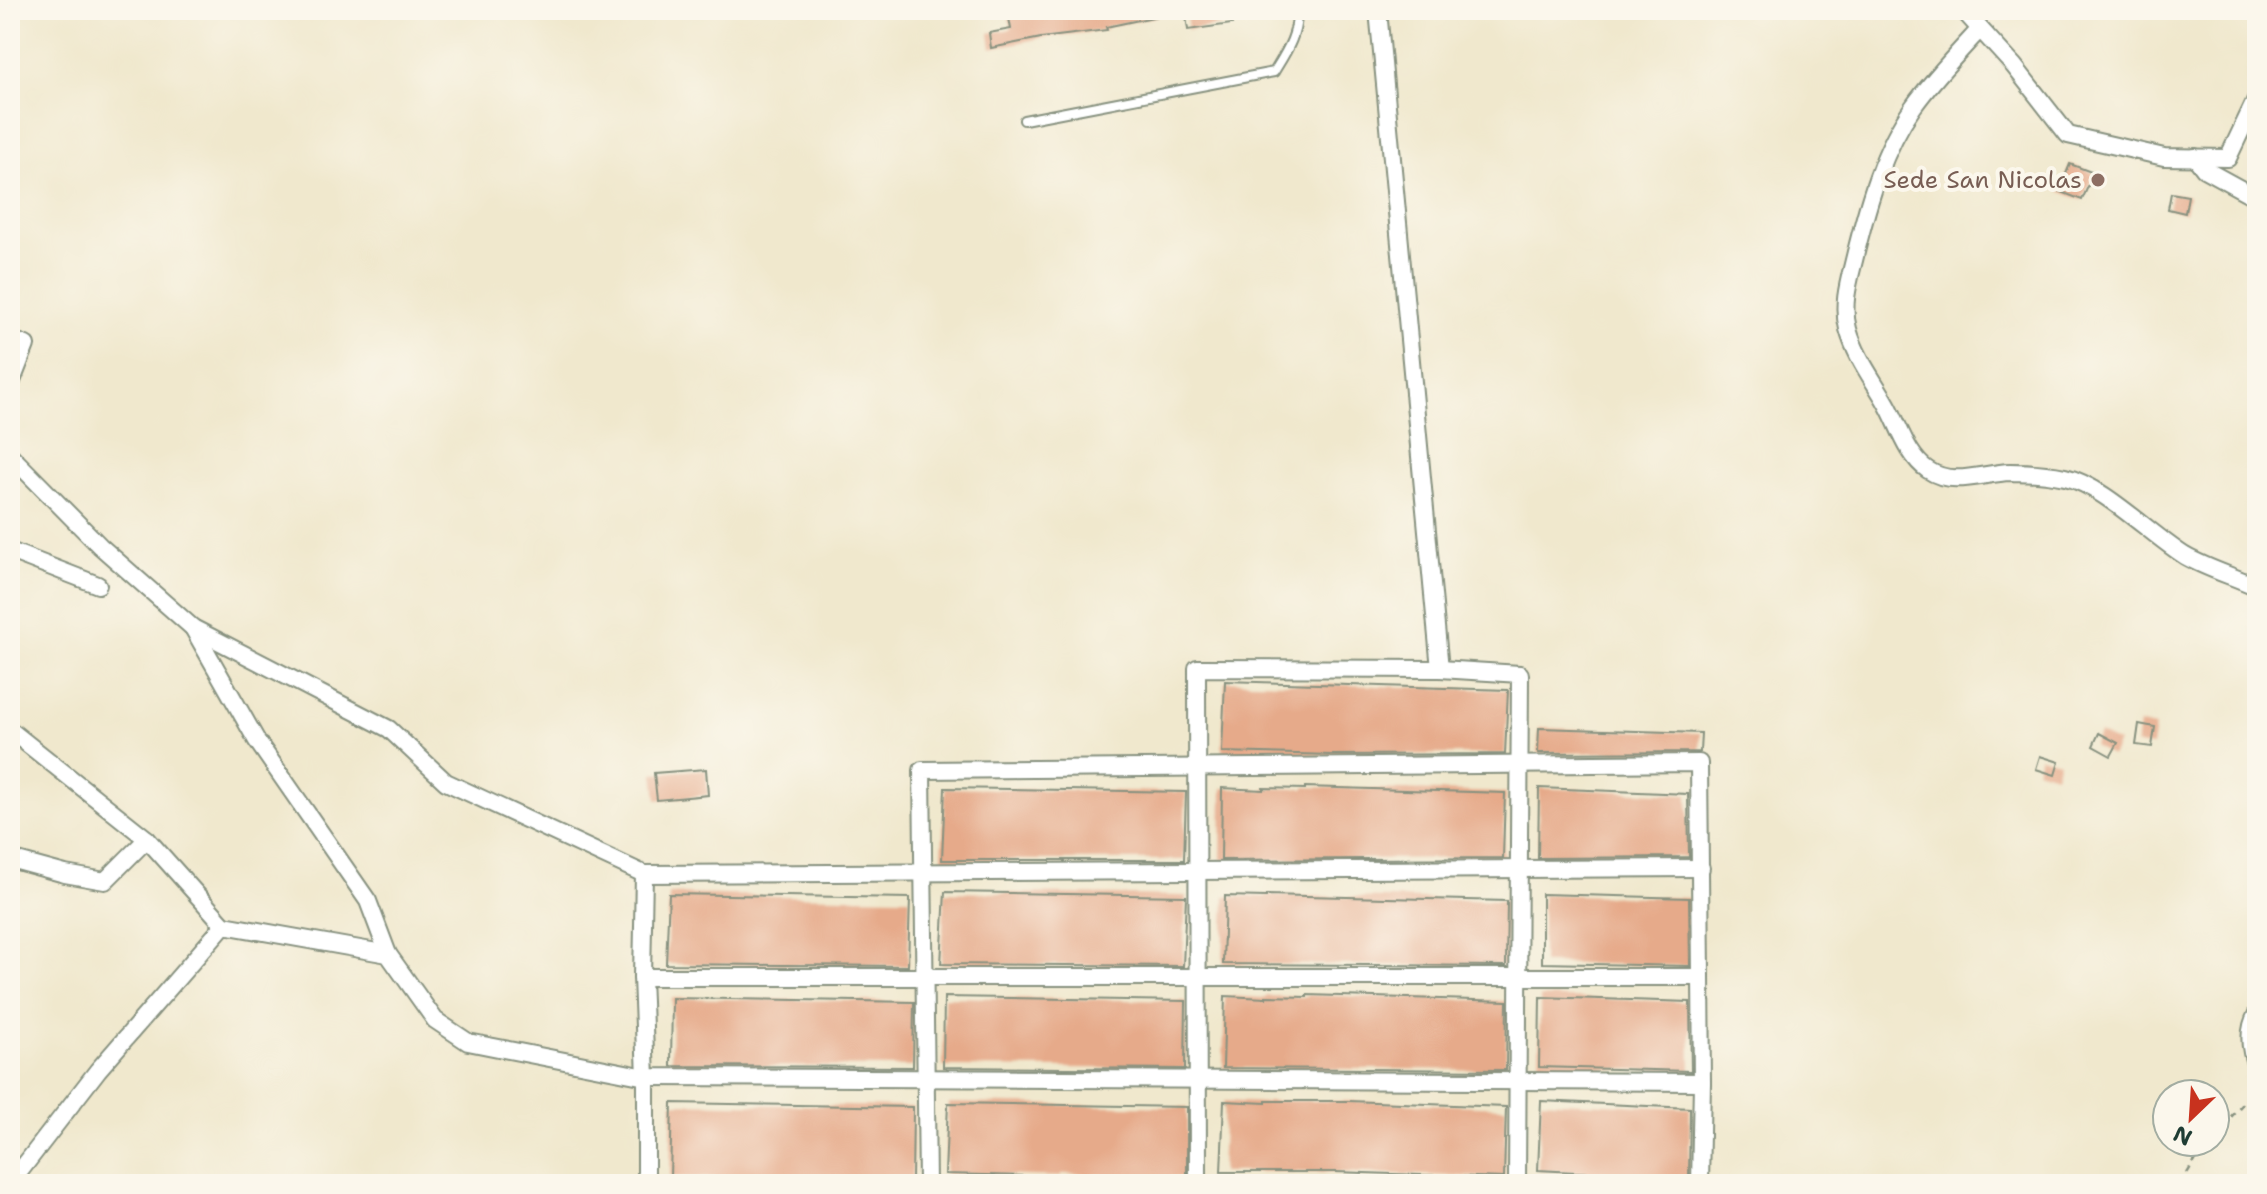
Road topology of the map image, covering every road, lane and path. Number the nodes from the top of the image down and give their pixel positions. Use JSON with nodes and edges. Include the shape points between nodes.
{"nodes":[{"id":1,"x":1296,"y":10,"type":"edge"},
{"id":2,"x":1378,"y":10,"type":"edge"},
{"id":3,"x":1963,"y":10,"type":"edge"},
{"id":4,"x":1980,"y":29,"type":"junction"},
{"id":5,"x":2257,"y":97,"type":"edge"},
{"id":6,"x":1024,"y":120,"type":"dead end"},
{"id":7,"x":2195,"y":157,"type":"junction"},
{"id":8,"x":2257,"y":198,"type":"edge"},
{"id":9,"x":10,"y":339,"type":"edge"},
{"id":10,"x":10,"y":386,"type":"edge"},
{"id":11,"x":10,"y":455,"type":"edge"},
{"id":12,"x":10,"y":551,"type":"edge"},
{"id":13,"x":98,"y":585,"type":"dead end"},
{"id":14,"x":2257,"y":587,"type":"edge"},
{"id":15,"x":193,"y":628,"type":"junction"},
{"id":16,"x":1440,"y":669,"type":"junction"},
{"id":17,"x":10,"y":730,"type":"edge"},
{"id":18,"x":1519,"y":765,"type":"junction"},
{"id":19,"x":1197,"y":768,"type":"junction"},
{"id":20,"x":147,"y":839,"type":"junction"},
{"id":21,"x":10,"y":859,"type":"edge"},
{"id":22,"x":1701,"y":868,"type":"junction"},
{"id":23,"x":1519,"y":869,"type":"junction"},
{"id":24,"x":1197,"y":871,"type":"junction"},
{"id":25,"x":923,"y":872,"type":"junction"},
{"id":26,"x":644,"y":874,"type":"junction"},
{"id":27,"x":224,"y":925,"type":"junction"},
{"id":28,"x":388,"y":954,"type":"junction"},
{"id":29,"x":642,"y":977,"type":"junction"},
{"id":30,"x":924,"y":977,"type":"junction"},
{"id":31,"x":1198,"y":977,"type":"junction"},
{"id":32,"x":1518,"y":977,"type":"junction"},
{"id":33,"x":1701,"y":977,"type":"junction"},
{"id":34,"x":2257,"y":1013,"type":"edge"},
{"id":35,"x":2257,"y":1068,"type":"edge"},
{"id":36,"x":646,"y":1077,"type":"junction"},
{"id":37,"x":925,"y":1079,"type":"junction"},
{"id":38,"x":1198,"y":1080,"type":"junction"},
{"id":39,"x":1517,"y":1082,"type":"junction"},
{"id":40,"x":1702,"y":1082,"type":"junction"},
{"id":41,"x":2257,"y":1087,"type":"edge"},
{"id":42,"x":2231,"y":1117,"type":"edge"},
{"id":43,"x":2198,"y":1158,"type":"edge"},
{"id":44,"x":10,"y":1184,"type":"edge"},
{"id":45,"x":646,"y":1184,"type":"edge"},
{"id":46,"x":927,"y":1184,"type":"edge"},
{"id":47,"x":1198,"y":1184,"type":"edge"},
{"id":48,"x":1517,"y":1184,"type":"edge"},
{"id":49,"x":1700,"y":1184,"type":"edge"},
{"id":50,"x":2181,"y":1184,"type":"edge"}],
"edges":[{"from":1,"to":6,"type":"lane","via":[[1288,48],[1274,72]]},
{"from":2,"to":16,"type":"street"},
{"from":3,"to":4,"type":"street"},
{"from":4,"to":7,"type":"street","via":[[2068,135],[2164,157]]},
{"from":4,"to":14,"type":"street","via":[[1911,110],[1884,161],[1864,219],[1845,303],[1848,329],[1864,370],[1914,456],[1935,474],[1954,479],[2010,472],[2075,480],[2186,556]]},
{"from":5,"to":7,"type":"street","via":[[2228,158]]},
{"from":7,"to":8,"type":"street","via":[[2204,169]]},
{"from":9,"to":10,"type":"street","via":[[26,345]]},
{"from":11,"to":15,"type":"street","via":[[100,546]]},
{"from":12,"to":13,"type":"street"},
{"from":15,"to":26,"type":"street","via":[[389,729],[446,782]]},
{"from":15,"to":28,"type":"street","via":[[257,741],[368,901]]},
{"from":16,"to":18,"type":"street","via":[[1520,674]]},
{"from":16,"to":19,"type":"street","via":[[1197,668]]},
{"from":17,"to":20,"type":"street"},
{"from":18,"to":19,"type":"street"},
{"from":18,"to":22,"type":"street","via":[[1699,763]]},
{"from":18,"to":23,"type":"street"},
{"from":19,"to":24,"type":"street"},
{"from":19,"to":25,"type":"street","via":[[922,770]]},
{"from":20,"to":21,"type":"street","via":[[105,881]]},
{"from":20,"to":27,"type":"street"},
{"from":22,"to":23,"type":"street"},
{"from":22,"to":33,"type":"street"},
{"from":23,"to":24,"type":"street"},
{"from":23,"to":32,"type":"street"},
{"from":24,"to":25,"type":"street"},
{"from":24,"to":31,"type":"street"},
{"from":25,"to":26,"type":"street"},
{"from":25,"to":30,"type":"street"},
{"from":26,"to":29,"type":"street"},
{"from":27,"to":28,"type":"street"},
{"from":27,"to":44,"type":"street","via":[[98,1070]]},
{"from":28,"to":36,"type":"street","via":[[435,1020],[468,1042]]},
{"from":29,"to":30,"type":"street"},
{"from":29,"to":36,"type":"street"},
{"from":30,"to":31,"type":"street"},
{"from":30,"to":37,"type":"street"},
{"from":31,"to":32,"type":"street"},
{"from":31,"to":38,"type":"street"},
{"from":32,"to":33,"type":"street"},
{"from":32,"to":39,"type":"street"},
{"from":33,"to":40,"type":"street"},
{"from":34,"to":35,"type":"street","via":[[2249,1035]]},
{"from":36,"to":37,"type":"street"},
{"from":36,"to":45,"type":"street"},
{"from":37,"to":38,"type":"street"},
{"from":37,"to":46,"type":"street"},
{"from":38,"to":39,"type":"street"},
{"from":38,"to":47,"type":"street"},
{"from":39,"to":40,"type":"street"},
{"from":39,"to":48,"type":"street"},
{"from":40,"to":49,"type":"street"},
{"from":41,"to":42,"type":"path"},
{"from":43,"to":50,"type":"path"}]}
